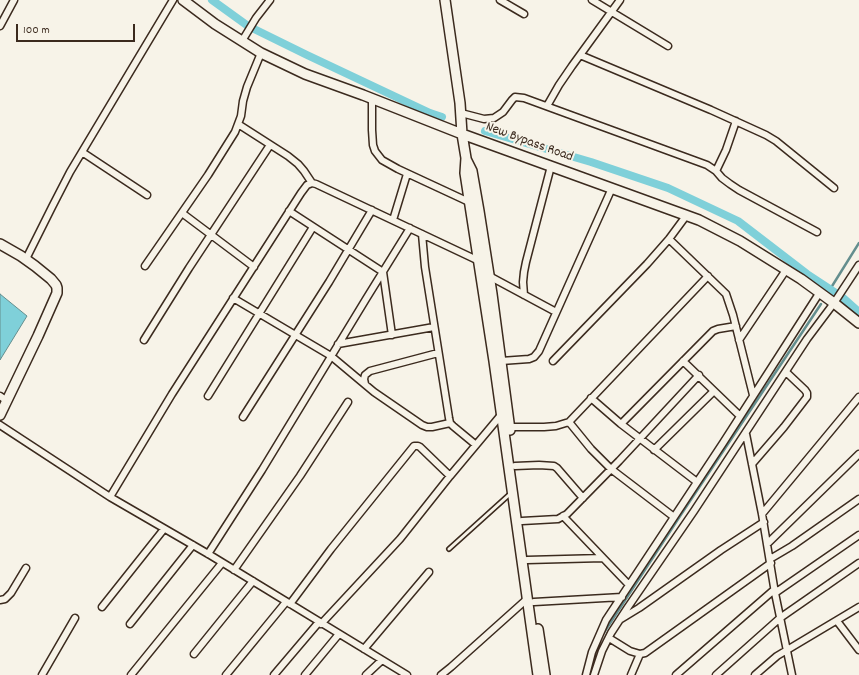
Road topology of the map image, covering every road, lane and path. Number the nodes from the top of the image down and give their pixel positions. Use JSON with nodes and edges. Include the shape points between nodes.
{"nodes":[{"id":1,"x":14,"y":0,"type":"edge"},
{"id":2,"x":173,"y":0,"type":"edge"},
{"id":3,"x":183,"y":0,"type":"edge"},
{"id":4,"x":270,"y":0,"type":"edge"},
{"id":5,"x":445,"y":0,"type":"edge"},
{"id":6,"x":500,"y":0,"type":"edge"},
{"id":7,"x":592,"y":0,"type":"edge"},
{"id":8,"x":620,"y":0,"type":"edge"},
{"id":9,"x":612,"y":11,"type":"junction"},
{"id":10,"x":524,"y":14,"type":"dead end"},
{"id":11,"x":0,"y":26,"type":"edge"},
{"id":12,"x":244,"y":37,"type":"junction"},
{"id":13,"x":668,"y":46,"type":"dead end"},
{"id":14,"x":261,"y":52,"type":"junction"},
{"id":15,"x":580,"y":55,"type":"junction"},
{"id":16,"x":372,"y":98,"type":"junction"},
{"id":17,"x":547,"y":106,"type":"junction"},
{"id":18,"x":461,"y":113,"type":"junction"},
{"id":19,"x":736,"y":121,"type":"junction"},
{"id":20,"x":238,"y":124,"type":"junction"},
{"id":21,"x":462,"y":134,"type":"junction"},
{"id":22,"x":270,"y":145,"type":"junction"},
{"id":23,"x":82,"y":152,"type":"junction"},
{"id":24,"x":466,"y":158,"type":"junction"},
{"id":25,"x":551,"y":166,"type":"junction"},
{"id":26,"x":716,"y":171,"type":"junction"},
{"id":27,"x":407,"y":174,"type":"junction"},
{"id":28,"x":312,"y":183,"type":"junction"},
{"id":29,"x":612,"y":188,"type":"junction"},
{"id":30,"x":834,"y":188,"type":"dead end"},
{"id":31,"x":148,"y":195,"type":"dead end"},
{"id":32,"x":469,"y":202,"type":"junction"},
{"id":33,"x":372,"y":210,"type":"junction"},
{"id":34,"x":289,"y":211,"type":"junction"},
{"id":35,"x":182,"y":213,"type":"junction"},
{"id":36,"x":686,"y":216,"type":"junction"},
{"id":37,"x":393,"y":220,"type":"junction"},
{"id":38,"x":313,"y":226,"type":"junction"},
{"id":39,"x":410,"y":228,"type":"junction"},
{"id":40,"x":817,"y":232,"type":"dead end"},
{"id":41,"x":422,"y":234,"type":"junction"},
{"id":42,"x":211,"y":235,"type":"junction"},
{"id":43,"x":670,"y":239,"type":"junction"},
{"id":44,"x":0,"y":244,"type":"edge"},
{"id":45,"x":348,"y":250,"type":"junction"},
{"id":46,"x":26,"y":260,"type":"junction"},
{"id":47,"x":479,"y":261,"type":"junction"},
{"id":48,"x":859,"y":265,"type":"edge"},
{"id":49,"x":145,"y":266,"type":"dead end"},
{"id":50,"x":254,"y":267,"type":"junction"},
{"id":51,"x":786,"y":270,"type":"junction"},
{"id":52,"x":383,"y":272,"type":"junction"},
{"id":53,"x":489,"y":276,"type":"junction"},
{"id":54,"x":708,"y":276,"type":"junction"},
{"id":55,"x":820,"y":292,"type":"junction"},
{"id":56,"x":524,"y":295,"type":"junction"},
{"id":57,"x":838,"y":297,"type":"junction"},
{"id":58,"x":233,"y":298,"type":"junction"},
{"id":59,"x":556,"y":312,"type":"junction"},
{"id":60,"x":259,"y":314,"type":"junction"},
{"id":61,"x":859,"y":323,"type":"edge"},
{"id":62,"x":736,"y":326,"type":"junction"},
{"id":63,"x":434,"y":327,"type":"junction"},
{"id":64,"x":295,"y":335,"type":"junction"},
{"id":65,"x":392,"y":335,"type":"junction"},
{"id":66,"x":144,"y":340,"type":"dead end"},
{"id":67,"x":739,"y":340,"type":"junction"},
{"id":68,"x":338,"y":344,"type":"junction"},
{"id":69,"x":438,"y":353,"type":"junction"},
{"id":70,"x":331,"y":356,"type":"junction"},
{"id":71,"x":501,"y":361,"type":"junction"},
{"id":72,"x":553,"y":361,"type":"dead end"},
{"id":73,"x":684,"y":361,"type":"junction"},
{"id":74,"x":786,"y":372,"type":"junction"},
{"id":75,"x":699,"y":375,"type":"junction"},
{"id":76,"x":365,"y":384,"type":"junction"},
{"id":77,"x":714,"y":391,"type":"junction"},
{"id":78,"x":753,"y":395,"type":"junction"},
{"id":79,"x":208,"y":396,"type":"dead end"},
{"id":80,"x":859,"y":397,"type":"edge"},
{"id":81,"x":591,"y":398,"type":"junction"},
{"id":82,"x":3,"y":399,"type":"edge"},
{"id":83,"x":348,"y":402,"type":"dead end"},
{"id":84,"x":0,"y":415,"type":"edge"},
{"id":85,"x":502,"y":415,"type":"junction"},
{"id":86,"x":740,"y":416,"type":"junction"},
{"id":87,"x":243,"y":417,"type":"dead end"},
{"id":88,"x":568,"y":422,"type":"junction"},
{"id":89,"x":450,"y":423,"type":"junction"},
{"id":90,"x":621,"y":424,"type":"junction"},
{"id":91,"x":0,"y":425,"type":"edge"},
{"id":92,"x":510,"y":427,"type":"junction"},
{"id":93,"x":746,"y":434,"type":"junction"},
{"id":94,"x":639,"y":438,"type":"junction"},
{"id":95,"x":476,"y":445,"type":"junction"},
{"id":96,"x":654,"y":450,"type":"junction"},
{"id":97,"x":859,"y":454,"type":"edge"},
{"id":98,"x":752,"y":464,"type":"junction"},
{"id":99,"x":515,"y":466,"type":"junction"},
{"id":100,"x":611,"y":469,"type":"junction"},
{"id":101,"x":450,"y":476,"type":"junction"},
{"id":102,"x":697,"y":482,"type":"junction"},
{"id":103,"x":512,"y":492,"type":"junction"},
{"id":104,"x":110,"y":496,"type":"junction"},
{"id":105,"x":583,"y":498,"type":"junction"},
{"id":106,"x":859,"y":499,"type":"edge"},
{"id":107,"x":762,"y":514,"type":"junction"},
{"id":108,"x":563,"y":516,"type":"junction"},
{"id":109,"x":674,"y":517,"type":"junction"},
{"id":110,"x":522,"y":521,"type":"junction"},
{"id":111,"x":764,"y":522,"type":"junction"},
{"id":112,"x":164,"y":529,"type":"junction"},
{"id":113,"x":859,"y":535,"type":"edge"},
{"id":114,"x":768,"y":544,"type":"junction"},
{"id":115,"x":193,"y":545,"type":"junction"},
{"id":116,"x":449,"y":549,"type":"dead end"},
{"id":117,"x":208,"y":554,"type":"junction"},
{"id":118,"x":603,"y":558,"type":"junction"},
{"id":119,"x":527,"y":560,"type":"junction"},
{"id":120,"x":770,"y":561,"type":"junction"},
{"id":121,"x":222,"y":563,"type":"junction"},
{"id":122,"x":859,"y":563,"type":"edge"},
{"id":123,"x":26,"y":568,"type":"dead end"},
{"id":124,"x":234,"y":570,"type":"junction"},
{"id":125,"x":429,"y":572,"type":"dead end"},
{"id":126,"x":253,"y":581,"type":"junction"},
{"id":127,"x":629,"y":586,"type":"junction"},
{"id":128,"x":775,"y":591,"type":"junction"},
{"id":129,"x":622,"y":597,"type":"junction"},
{"id":130,"x":0,"y":600,"type":"edge"},
{"id":131,"x":530,"y":601,"type":"junction"},
{"id":132,"x":288,"y":603,"type":"junction"},
{"id":133,"x":102,"y":607,"type":"dead end"},
{"id":134,"x":859,"y":607,"type":"edge"},
{"id":135,"x":75,"y":618,"type":"dead end"},
{"id":136,"x":780,"y":618,"type":"junction"},
{"id":137,"x":620,"y":620,"type":"junction"},
{"id":138,"x":837,"y":621,"type":"junction"},
{"id":139,"x":320,"y":623,"type":"junction"},
{"id":140,"x":130,"y":624,"type":"dead end"},
{"id":141,"x":339,"y":634,"type":"junction"},
{"id":142,"x":609,"y":638,"type":"junction"},
{"id":143,"x":364,"y":649,"type":"junction"},
{"id":144,"x":859,"y":650,"type":"edge"},
{"id":145,"x":786,"y":651,"type":"junction"},
{"id":146,"x":194,"y":654,"type":"dead end"},
{"id":147,"x":640,"y":654,"type":"junction"},
{"id":148,"x":382,"y":660,"type":"junction"},
{"id":149,"x":42,"y":675,"type":"edge"},
{"id":150,"x":131,"y":675,"type":"edge"},
{"id":151,"x":226,"y":675,"type":"edge"},
{"id":152,"x":274,"y":675,"type":"edge"},
{"id":153,"x":305,"y":675,"type":"edge"},
{"id":154,"x":366,"y":675,"type":"edge"},
{"id":155,"x":407,"y":675,"type":"edge"},
{"id":156,"x":441,"y":675,"type":"edge"},
{"id":157,"x":538,"y":675,"type":"edge"},
{"id":158,"x":545,"y":675,"type":"edge"},
{"id":159,"x":586,"y":675,"type":"edge"},
{"id":160,"x":594,"y":675,"type":"edge"},
{"id":161,"x":631,"y":675,"type":"edge"},
{"id":162,"x":676,"y":675,"type":"edge"},
{"id":163,"x":716,"y":675,"type":"edge"},
{"id":164,"x":755,"y":675,"type":"edge"},
{"id":165,"x":792,"y":675,"type":"edge"}],
"edges":[{"from":1,"to":11,"type":"street"},
{"from":2,"to":23,"type":"street"},
{"from":3,"to":12,"type":"street","name":"New Bypass Road","via":[[215,24]]},
{"from":4,"to":12,"type":"street"},
{"from":5,"to":18,"type":"street"},
{"from":6,"to":10,"type":"street"},
{"from":7,"to":9,"type":"street"},
{"from":8,"to":9,"type":"street"},
{"from":9,"to":13,"type":"street"},
{"from":9,"to":15,"type":"street"},
{"from":12,"to":14,"type":"street","name":"New Bypass Road"},
{"from":14,"to":16,"type":"street","name":"New Bypass Road","via":[[305,74]]},
{"from":14,"to":20,"type":"street","via":[[247,87]]},
{"from":15,"to":17,"type":"street"},
{"from":15,"to":19,"type":"street"},
{"from":16,"to":21,"type":"street","name":"New Bypass Road"},
{"from":16,"to":27,"type":"street","via":[[375,151],[382,160]]},
{"from":17,"to":18,"type":"street","via":[[515,97],[503,112],[494,118]]},
{"from":17,"to":26,"type":"street","via":[[707,165]]},
{"from":18,"to":21,"type":"street"},
{"from":19,"to":26,"type":"street"},
{"from":19,"to":30,"type":"street","via":[[776,141]]},
{"from":20,"to":22,"type":"street"},
{"from":20,"to":35,"type":"street"},
{"from":21,"to":24,"type":"street"},
{"from":21,"to":25,"type":"street","name":"New Bypass Road"},
{"from":22,"to":28,"type":"street","via":[[298,164]]},
{"from":22,"to":42,"type":"street"},
{"from":23,"to":31,"type":"street"},
{"from":23,"to":46,"type":"street"},
{"from":24,"to":32,"type":"street","via":[[465,173]]},
{"from":24,"to":53,"type":"street","via":[[472,171]]},
{"from":25,"to":29,"type":"street","name":"New Bypass Road"},
{"from":25,"to":56,"type":"street","via":[[526,262]]},
{"from":26,"to":40,"type":"street","via":[[739,190]]},
{"from":27,"to":32,"type":"street"},
{"from":27,"to":37,"type":"street"},
{"from":28,"to":33,"type":"street"},
{"from":28,"to":34,"type":"street","via":[[304,188]]},
{"from":29,"to":36,"type":"street","name":"New Bypass Road"},
{"from":29,"to":59,"type":"street"},
{"from":32,"to":47,"type":"street"},
{"from":33,"to":37,"type":"street"},
{"from":33,"to":45,"type":"street"},
{"from":34,"to":38,"type":"street"},
{"from":34,"to":50,"type":"street"},
{"from":35,"to":42,"type":"street"},
{"from":35,"to":49,"type":"street"},
{"from":36,"to":43,"type":"street"},
{"from":36,"to":51,"type":"street","name":"New Bypass Road","via":[[740,241]]},
{"from":37,"to":39,"type":"street"},
{"from":38,"to":45,"type":"street"},
{"from":38,"to":60,"type":"street"},
{"from":39,"to":41,"type":"street"},
{"from":39,"to":52,"type":"street"},
{"from":41,"to":47,"type":"street"},
{"from":41,"to":63,"type":"street"},
{"from":42,"to":50,"type":"street"},
{"from":42,"to":66,"type":"street"},
{"from":43,"to":54,"type":"street"},
{"from":43,"to":72,"type":"street"},
{"from":44,"to":46,"type":"street"},
{"from":45,"to":52,"type":"street"},
{"from":45,"to":64,"type":"street"},
{"from":46,"to":82,"type":"street","via":[[58,288],[38,336]]},
{"from":47,"to":85,"type":"street"},
{"from":48,"to":57,"type":"street"},
{"from":50,"to":58,"type":"street"},
{"from":51,"to":55,"type":"street","name":"New Bypass Road"},
{"from":51,"to":67,"type":"street"},
{"from":52,"to":65,"type":"street"},
{"from":52,"to":68,"type":"street"},
{"from":53,"to":56,"type":"street"},
{"from":53,"to":71,"type":"street"},
{"from":54,"to":62,"type":"street","via":[[726,294]]},
{"from":54,"to":81,"type":"street"},
{"from":55,"to":57,"type":"street","name":"New Bypass Road"},
{"from":55,"to":78,"type":"street"},
{"from":56,"to":59,"type":"street"},
{"from":57,"to":61,"type":"street","name":"New Bypass Road"},
{"from":57,"to":74,"type":"street"},
{"from":58,"to":60,"type":"street"},
{"from":58,"to":104,"type":"street"},
{"from":59,"to":71,"type":"street","via":[[539,351],[534,356],[529,359]]},
{"from":60,"to":64,"type":"street"},
{"from":60,"to":79,"type":"street"},
{"from":62,"to":67,"type":"street"},
{"from":62,"to":73,"type":"street","via":[[713,331]]},
{"from":63,"to":65,"type":"street"},
{"from":63,"to":69,"type":"street"},
{"from":64,"to":70,"type":"street"},
{"from":64,"to":87,"type":"street"},
{"from":65,"to":68,"type":"street"},
{"from":67,"to":78,"type":"street"},
{"from":68,"to":70,"type":"street"},
{"from":69,"to":76,"type":"street","via":[[370,371],[365,375]]},
{"from":69,"to":89,"type":"street"},
{"from":70,"to":76,"type":"street"},
{"from":70,"to":117,"type":"street"},
{"from":71,"to":92,"type":"street"},
{"from":73,"to":75,"type":"street"},
{"from":73,"to":90,"type":"street"},
{"from":74,"to":93,"type":"street"},
{"from":74,"to":98,"type":"street","via":[[805,390],[806,400]]},
{"from":75,"to":77,"type":"street"},
{"from":75,"to":94,"type":"street"},
{"from":76,"to":89,"type":"street","via":[[422,425],[432,427]]},
{"from":77,"to":86,"type":"street"},
{"from":77,"to":96,"type":"street"},
{"from":78,"to":86,"type":"street"},
{"from":80,"to":107,"type":"street"},
{"from":81,"to":88,"type":"street"},
{"from":81,"to":90,"type":"street"},
{"from":82,"to":84,"type":"street"},
{"from":83,"to":124,"type":"street"},
{"from":85,"to":95,"type":"street"},
{"from":85,"to":103,"type":"street"},
{"from":86,"to":102,"type":"street"},
{"from":88,"to":92,"type":"street","via":[[556,426]]},
{"from":88,"to":100,"type":"street"},
{"from":89,"to":95,"type":"street"},
{"from":90,"to":94,"type":"street"},
{"from":91,"to":104,"type":"street"},
{"from":92,"to":99,"type":"street"},
{"from":93,"to":98,"type":"street"},
{"from":93,"to":137,"type":"street"},
{"from":94,"to":96,"type":"street"},
{"from":94,"to":100,"type":"street"},
{"from":95,"to":101,"type":"street"},
{"from":96,"to":102,"type":"street"},
{"from":97,"to":114,"type":"street"},
{"from":98,"to":107,"type":"street"},
{"from":99,"to":105,"type":"street","via":[[554,466]]},
{"from":99,"to":110,"type":"street"},
{"from":100,"to":105,"type":"street"},
{"from":100,"to":109,"type":"street"},
{"from":101,"to":132,"type":"street","via":[[420,447],[414,446]]},
{"from":101,"to":139,"type":"street","via":[[400,539]]},
{"from":102,"to":109,"type":"street"},
{"from":103,"to":116,"type":"lane"},
{"from":103,"to":131,"type":"street"},
{"from":104,"to":112,"type":"street"},
{"from":105,"to":108,"type":"street"},
{"from":106,"to":120,"type":"street"},
{"from":107,"to":111,"type":"street"},
{"from":108,"to":110,"type":"street"},
{"from":108,"to":118,"type":"street"},
{"from":109,"to":127,"type":"street"},
{"from":110,"to":119,"type":"street"},
{"from":111,"to":114,"type":"street"},
{"from":111,"to":137,"type":"street"},
{"from":112,"to":115,"type":"street"},
{"from":112,"to":133,"type":"street"},
{"from":113,"to":128,"type":"street"},
{"from":114,"to":120,"type":"street"},
{"from":115,"to":117,"type":"street"},
{"from":115,"to":140,"type":"street"},
{"from":117,"to":121,"type":"street"},
{"from":118,"to":119,"type":"street"},
{"from":118,"to":127,"type":"street"},
{"from":119,"to":131,"type":"street"},
{"from":120,"to":128,"type":"street"},
{"from":120,"to":147,"type":"street","via":[[650,650]]},
{"from":121,"to":124,"type":"street"},
{"from":121,"to":150,"type":"street"},
{"from":122,"to":136,"type":"street"},
{"from":123,"to":130,"type":"street","via":[[11,593]]},
{"from":124,"to":126,"type":"street"},
{"from":125,"to":143,"type":"street"},
{"from":126,"to":132,"type":"street"},
{"from":126,"to":146,"type":"street"},
{"from":127,"to":129,"type":"street"},
{"from":128,"to":136,"type":"street"},
{"from":128,"to":162,"type":"street"},
{"from":129,"to":131,"type":"street"},
{"from":129,"to":159,"type":"street","via":[[598,635]]},
{"from":131,"to":156,"type":"street"},
{"from":131,"to":157,"type":"street"},
{"from":131,"to":158,"type":"street"},
{"from":132,"to":139,"type":"street"},
{"from":132,"to":151,"type":"street"},
{"from":134,"to":138,"type":"street"},
{"from":135,"to":149,"type":"street"},
{"from":136,"to":145,"type":"street"},
{"from":136,"to":163,"type":"street"},
{"from":137,"to":142,"type":"street"},
{"from":138,"to":144,"type":"street"},
{"from":138,"to":145,"type":"street"},
{"from":139,"to":141,"type":"street"},
{"from":139,"to":152,"type":"street"},
{"from":141,"to":143,"type":"street"},
{"from":141,"to":153,"type":"street"},
{"from":142,"to":147,"type":"street"},
{"from":142,"to":160,"type":"street"},
{"from":143,"to":148,"type":"street"},
{"from":145,"to":164,"type":"street"},
{"from":145,"to":165,"type":"street"},
{"from":147,"to":161,"type":"street"},
{"from":148,"to":154,"type":"street"},
{"from":148,"to":155,"type":"street"}]}
